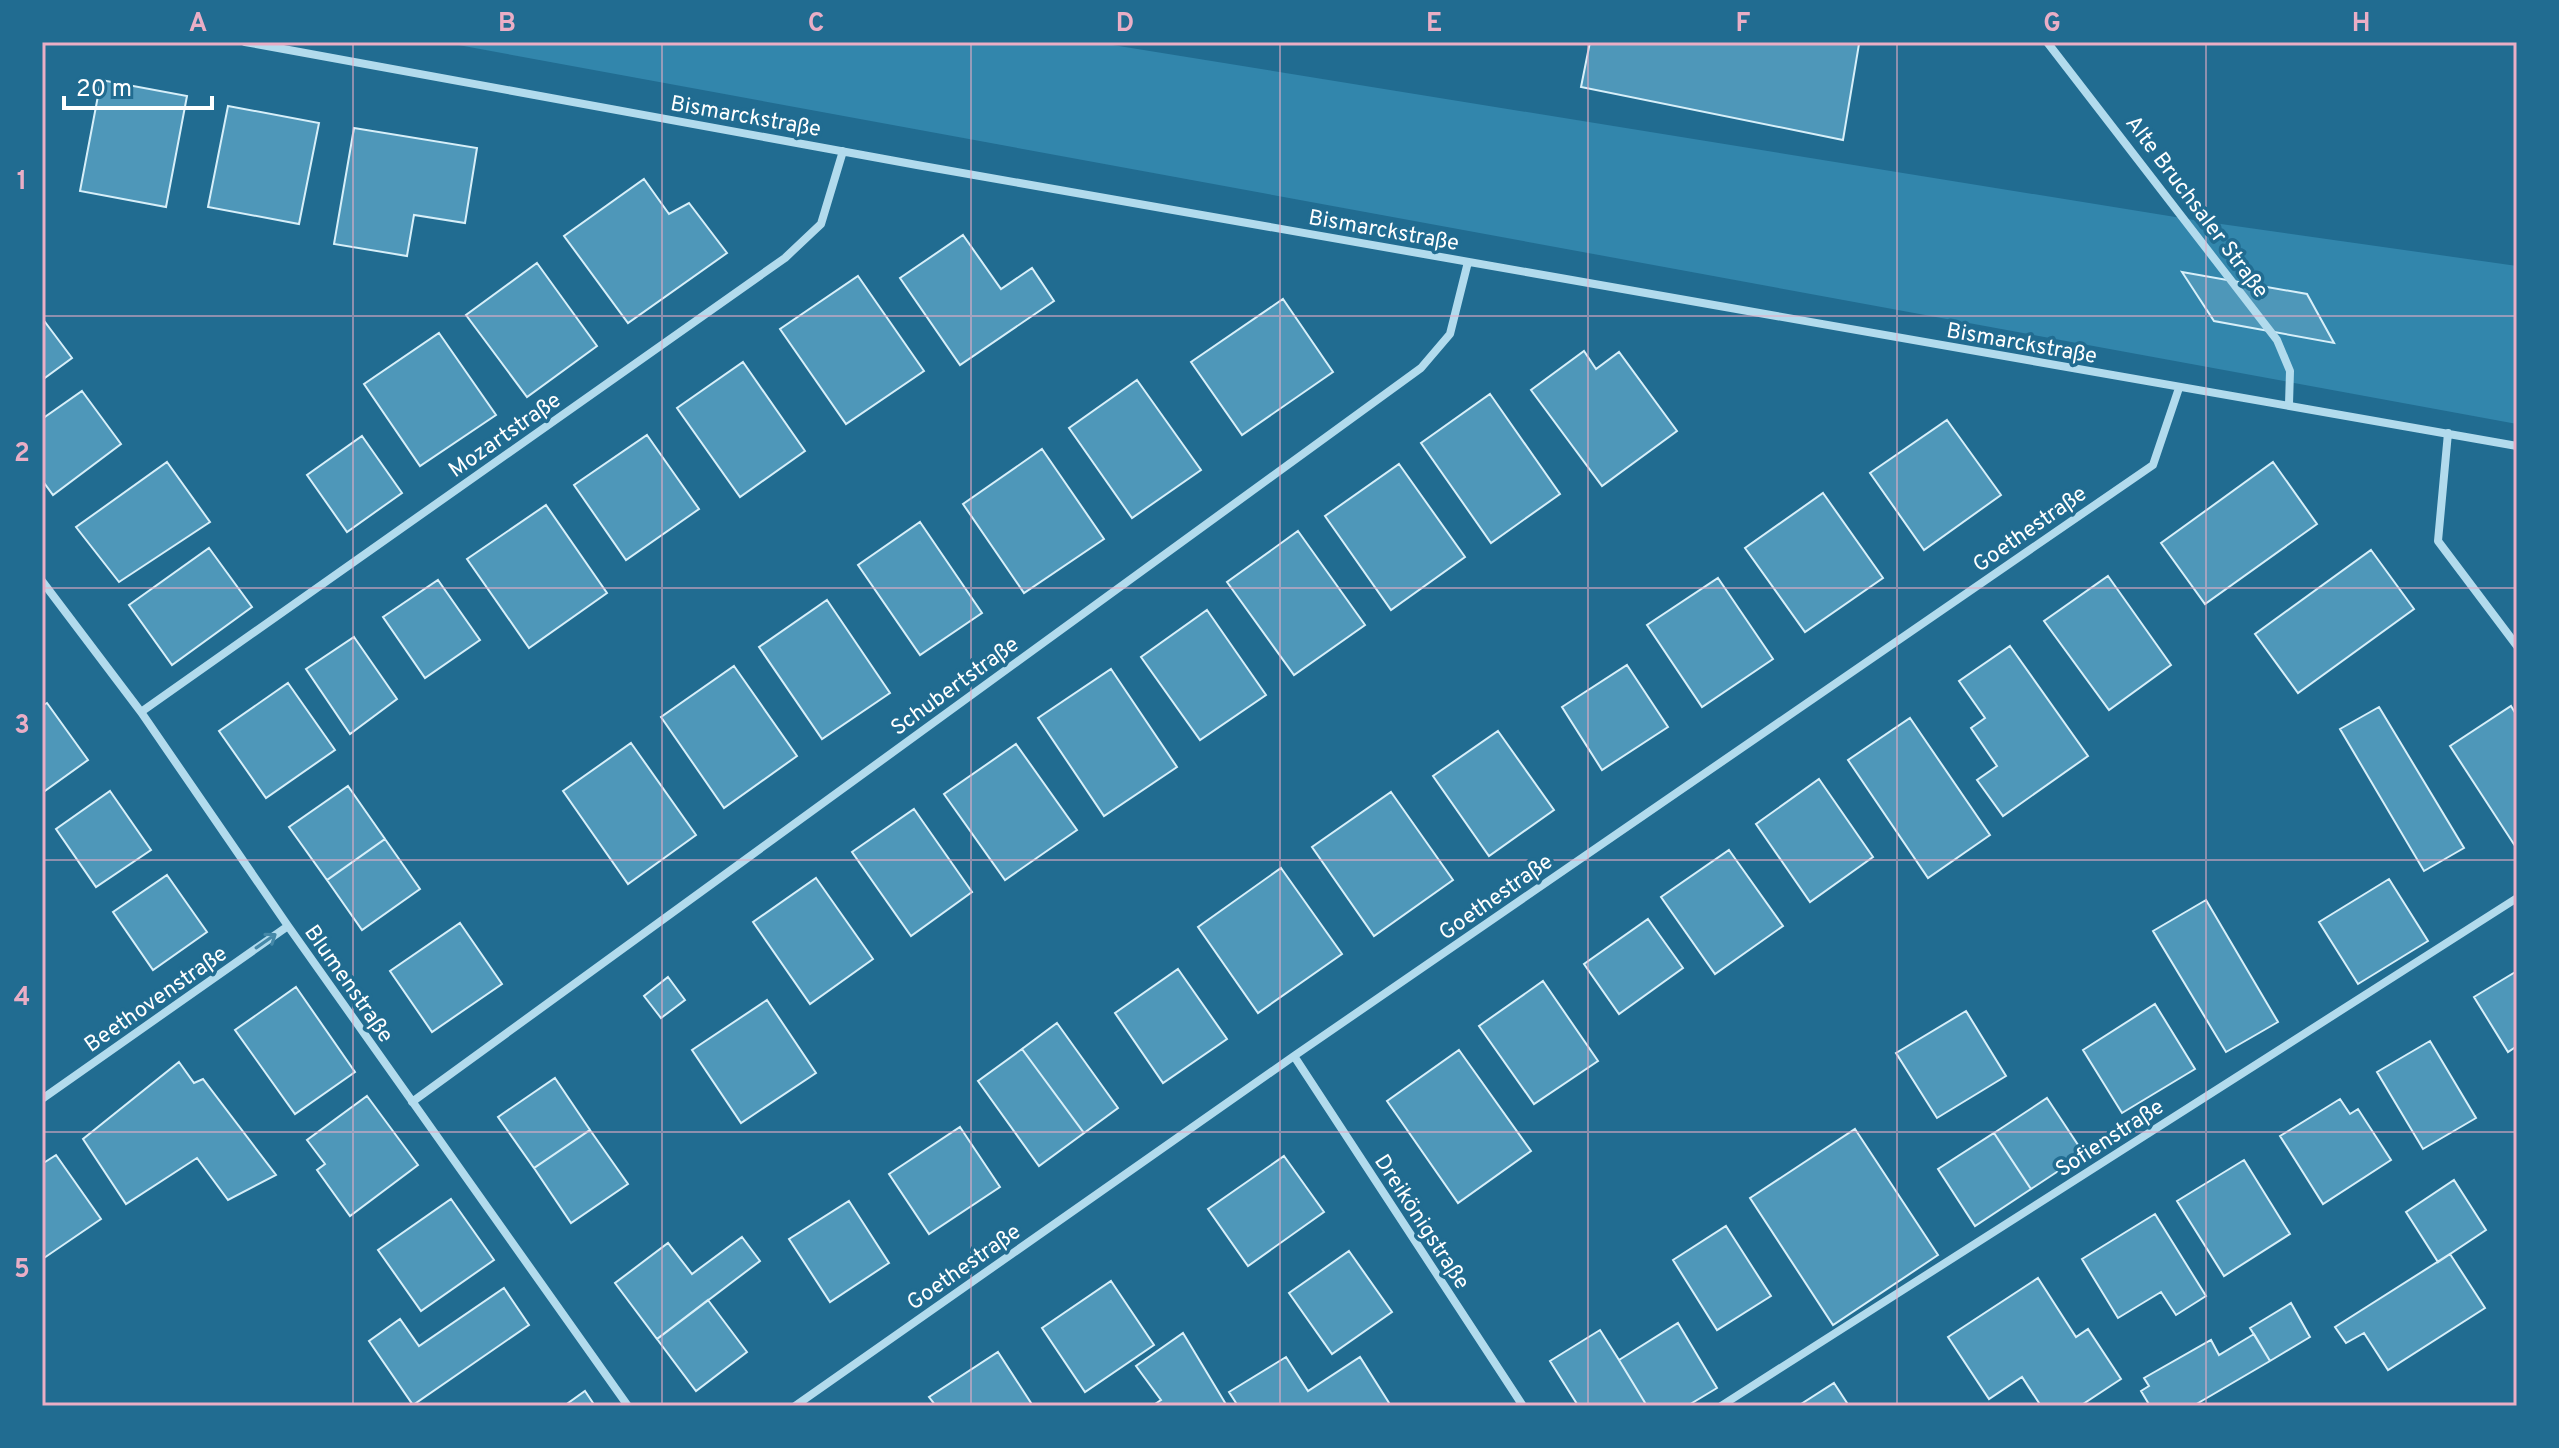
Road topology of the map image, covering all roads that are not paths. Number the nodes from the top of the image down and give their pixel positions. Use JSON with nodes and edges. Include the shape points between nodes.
{"nodes":[{"id":1,"x":245,"y":42,"type":"edge"},
{"id":2,"x":2047,"y":42,"type":"edge"},
{"id":3,"x":843,"y":151,"type":"junction"},
{"id":4,"x":1468,"y":262,"type":"junction"},
{"id":5,"x":2179,"y":388,"type":"junction"},
{"id":6,"x":2289,"y":404,"type":"junction"},
{"id":7,"x":2448,"y":433,"type":"junction"},
{"id":8,"x":2517,"y":446,"type":"edge"},
{"id":9,"x":42,"y":581,"type":"edge"},
{"id":10,"x":2517,"y":646,"type":"edge"},
{"id":11,"x":141,"y":712,"type":"junction"},
{"id":12,"x":2517,"y":898,"type":"edge"},
{"id":13,"x":288,"y":926,"type":"junction"},
{"id":14,"x":1294,"y":1056,"type":"junction"},
{"id":15,"x":42,"y":1099,"type":"edge"},
{"id":16,"x":412,"y":1102,"type":"junction"},
{"id":17,"x":628,"y":1406,"type":"edge"},
{"id":18,"x":795,"y":1406,"type":"edge"},
{"id":19,"x":1523,"y":1406,"type":"edge"},
{"id":20,"x":1721,"y":1406,"type":"edge"}],
"edges":[{"from":1,"to":3,"type":"street","name":"Bismarckstraße"},
{"from":2,"to":6,"type":"street","name":"Alte Bruchsaler Straße","via":[[2277,340],[2290,371]]},
{"from":3,"to":4,"type":"street","name":"Bismarckstraße"},
{"from":3,"to":11,"type":"street","name":"Mozartstraße","via":[[821,224],[785,258]]},
{"from":4,"to":5,"type":"street","name":"Bismarckstraße"},
{"from":4,"to":16,"type":"street","name":"Schubertstraße","via":[[1450,334],[1421,368]]},
{"from":5,"to":6,"type":"street","name":"Bismarckstraße"},
{"from":5,"to":14,"type":"street","name":"Goethestraße","via":[[2153,465]]},
{"from":6,"to":7,"type":"street","name":"Bismarckstraße"},
{"from":7,"to":8,"type":"street","name":"Bismarckstraße"},
{"from":7,"to":10,"type":"street","via":[[2438,541]]},
{"from":9,"to":11,"type":"street","name":"Blumenstraße"},
{"from":11,"to":13,"type":"street","name":"Blumenstraße"},
{"from":12,"to":20,"type":"street","name":"Sofienstraße"},
{"from":15,"to":13,"type":"street","name":"Beethovenstraße","one_way":true},
{"from":13,"to":16,"type":"street","name":"Blumenstraße"},
{"from":14,"to":18,"type":"street","name":"Goethestraße"},
{"from":14,"to":19,"type":"street","name":"Dreikönigstraße"},
{"from":16,"to":17,"type":"street","name":"Blumenstraße"}]}
